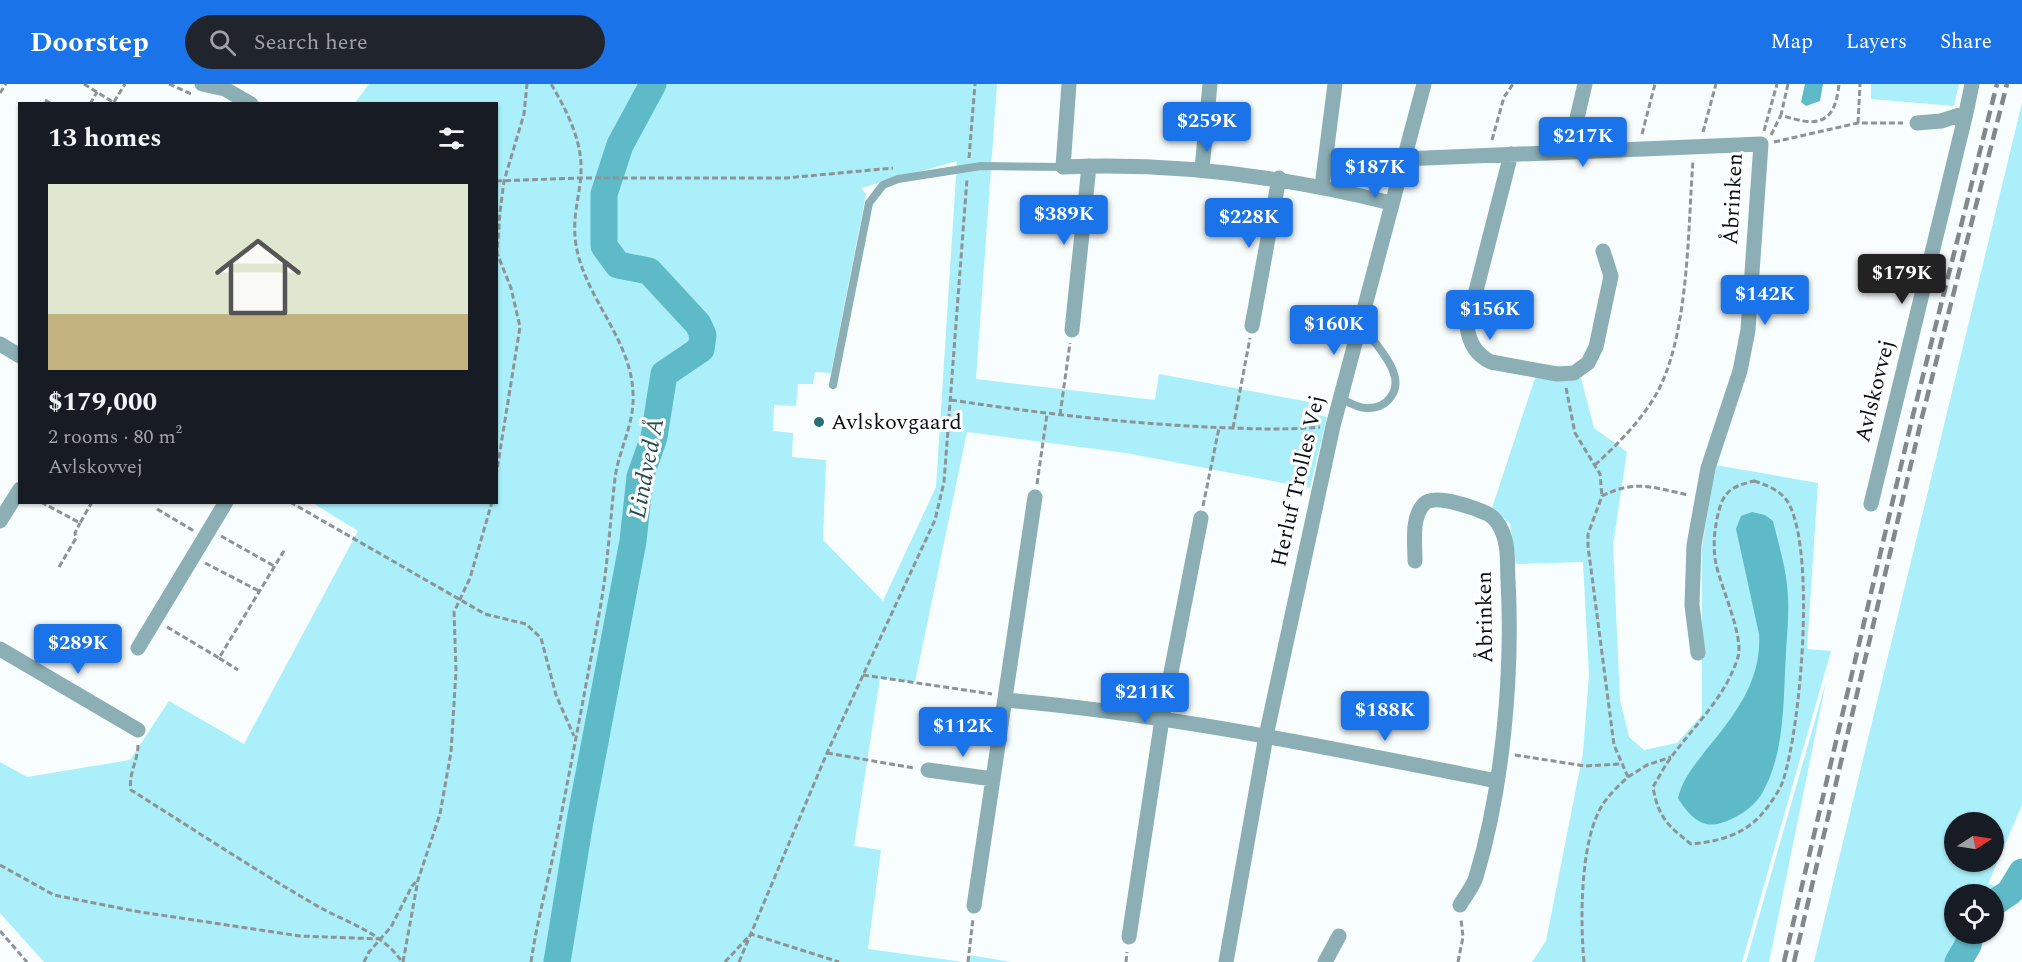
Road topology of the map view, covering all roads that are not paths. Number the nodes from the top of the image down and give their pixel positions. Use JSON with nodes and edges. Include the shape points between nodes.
{"nodes":[{"id":1,"x":202,"y":84,"type":"edge"},
{"id":2,"x":1070,"y":84,"type":"edge"},
{"id":3,"x":1210,"y":84,"type":"edge"},
{"id":4,"x":1335,"y":84,"type":"edge"},
{"id":5,"x":1424,"y":84,"type":"edge"},
{"id":6,"x":1585,"y":84,"type":"edge"},
{"id":7,"x":1972,"y":84,"type":"edge"},
{"id":8,"x":248,"y":102,"type":"edge"},
{"id":9,"x":1966,"y":113,"type":"junction"},
{"id":10,"x":1917,"y":123,"type":"road end"},
{"id":11,"x":1569,"y":152,"type":"junction"},
{"id":12,"x":1511,"y":154,"type":"junction"},
{"id":13,"x":1403,"y":159,"type":"junction"},
{"id":14,"x":1089,"y":166,"type":"junction"},
{"id":15,"x":1063,"y":167,"type":"junction"},
{"id":16,"x":1202,"y":169,"type":"junction"},
{"id":17,"x":1279,"y":178,"type":"junction"},
{"id":18,"x":1322,"y":186,"type":"junction"},
{"id":19,"x":1391,"y":203,"type":"junction"},
{"id":20,"x":1603,"y":250,"type":"dead end"},
{"id":21,"x":1360,"y":323,"type":"junction"},
{"id":22,"x":1252,"y":326,"type":"road end"},
{"id":23,"x":1072,"y":330,"type":"road end"},
{"id":24,"x":0,"y":344,"type":"edge"},
{"id":25,"x":18,"y":355,"type":"edge"},
{"id":26,"x":833,"y":385,"type":"dead end"},
{"id":27,"x":1340,"y":398,"type":"junction"},
{"id":28,"x":18,"y":492,"type":"edge"},
{"id":29,"x":1035,"y":497,"type":"road end"},
{"id":30,"x":225,"y":504,"type":"edge"},
{"id":31,"x":1871,"y":504,"type":"dead end"},
{"id":32,"x":1201,"y":518,"type":"road end"},
{"id":33,"x":0,"y":521,"type":"edge"},
{"id":34,"x":1415,"y":561,"type":"dead end"},
{"id":35,"x":138,"y":648,"type":"dead end"},
{"id":36,"x":0,"y":649,"type":"edge"},
{"id":37,"x":1698,"y":653,"type":"dead end"},
{"id":38,"x":1005,"y":700,"type":"junction"},
{"id":39,"x":1162,"y":719,"type":"junction"},
{"id":40,"x":138,"y":730,"type":"road end"},
{"id":41,"x":1266,"y":736,"type":"junction"},
{"id":42,"x":928,"y":770,"type":"road end"},
{"id":43,"x":993,"y":779,"type":"junction"},
{"id":44,"x":1497,"y":781,"type":"junction"},
{"id":45,"x":1460,"y":905,"type":"road end"},
{"id":46,"x":974,"y":906,"type":"road end"},
{"id":47,"x":1339,"y":936,"type":"dead end"},
{"id":48,"x":1129,"y":937,"type":"dead end"},
{"id":49,"x":1226,"y":962,"type":"edge"},
{"id":50,"x":1325,"y":962,"type":"edge"}],
"edges":[{"from":1,"to":8,"type":"street","via":[[225,89]]},
{"from":2,"to":15,"type":"street"},
{"from":3,"to":16,"type":"street"},
{"from":4,"to":18,"type":"street"},
{"from":5,"to":13,"type":"street","name":"Herluf Trolles Vej"},
{"from":6,"to":11,"type":"street"},
{"from":7,"to":9,"type":"street","name":"Avlskovvej"},
{"from":9,"to":10,"type":"street","via":[[1941,122]]},
{"from":9,"to":31,"type":"street","name":"Avlskovvej"},
{"from":11,"to":12,"type":"street","name":"Åbrinken"},
{"from":11,"to":37,"type":"street","name":"Åbrinken","via":[[1761,144],[1748,330],[1740,371],[1708,468],[1694,545],[1692,605]]},
{"from":12,"to":13,"type":"street","name":"Åbrinken"},
{"from":12,"to":20,"type":"street","via":[[1468,319],[1468,335],[1477,352],[1491,362],[1565,374],[1588,363],[1596,348],[1611,276]]},
{"from":13,"to":19,"type":"street","name":"Herluf Trolles Vej"},
{"from":14,"to":15,"type":"street"},
{"from":14,"to":16,"type":"street"},
{"from":14,"to":23,"type":"street"},
{"from":15,"to":26,"type":"lane","via":[[981,166],[898,179],[884,185],[869,203]]},
{"from":16,"to":17,"type":"street"},
{"from":17,"to":18,"type":"street"},
{"from":17,"to":22,"type":"street"},
{"from":18,"to":19,"type":"street"},
{"from":19,"to":21,"type":"street","name":"Herluf Trolles Vej"},
{"from":21,"to":27,"type":"street","name":"Herluf Trolles Vej"},
{"from":21,"to":27,"type":"lane","via":[[1393,368],[1395,391],[1380,407],[1366,408]]},
{"from":24,"to":25,"type":"street"},
{"from":27,"to":41,"type":"street","name":"Herluf Trolles Vej"},
{"from":28,"to":33,"type":"street"},
{"from":29,"to":38,"type":"street"},
{"from":30,"to":35,"type":"street"},
{"from":32,"to":39,"type":"street"},
{"from":34,"to":44,"type":"street","name":"Åbrinken","via":[[1415,525],[1420,509],[1432,499],[1440,498],[1488,514],[1502,529],[1510,616],[1508,689]]},
{"from":36,"to":40,"type":"street"},
{"from":38,"to":39,"type":"street"},
{"from":38,"to":43,"type":"street"},
{"from":39,"to":41,"type":"street"},
{"from":39,"to":48,"type":"street"},
{"from":41,"to":44,"type":"street"},
{"from":41,"to":49,"type":"street","name":"Herluf Trolles Vej"},
{"from":42,"to":43,"type":"street"},
{"from":43,"to":46,"type":"street"},
{"from":44,"to":45,"type":"street","name":"Åbrinken","via":[[1476,880]]},
{"from":47,"to":50,"type":"street"}]}
